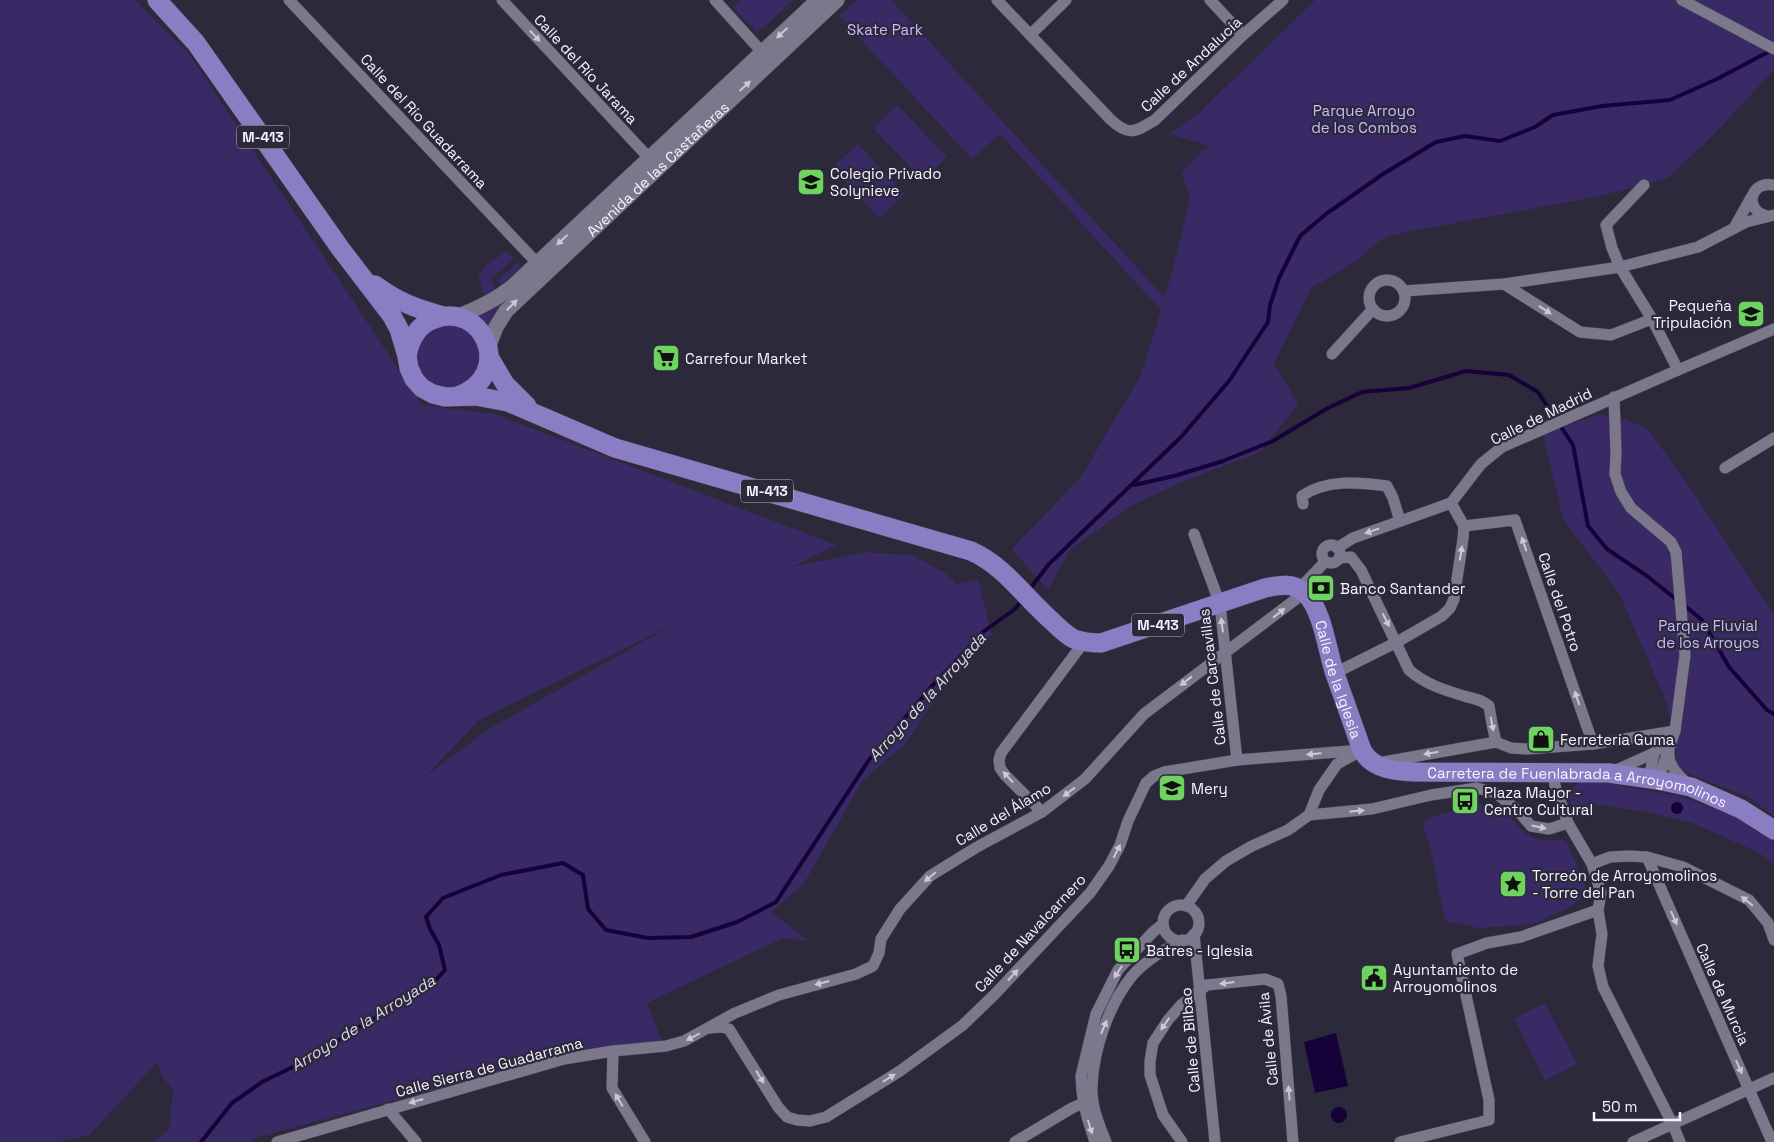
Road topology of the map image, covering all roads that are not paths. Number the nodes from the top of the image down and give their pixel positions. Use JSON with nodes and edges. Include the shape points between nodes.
{"nodes":[{"id":1,"x":158,"y":0,"type":"edge"},
{"id":2,"x":289,"y":0,"type":"edge"},
{"id":3,"x":502,"y":0,"type":"edge"},
{"id":4,"x":715,"y":0,"type":"edge"},
{"id":5,"x":818,"y":0,"type":"edge"},
{"id":6,"x":838,"y":0,"type":"edge"},
{"id":7,"x":997,"y":0,"type":"edge"},
{"id":8,"x":1066,"y":0,"type":"edge"},
{"id":9,"x":1210,"y":0,"type":"edge"},
{"id":10,"x":1283,"y":0,"type":"edge"},
{"id":11,"x":1682,"y":0,"type":"edge"},
{"id":12,"x":1030,"y":35,"type":"junction"},
{"id":13,"x":1244,"y":35,"type":"junction"},
{"id":14,"x":1774,"y":49,"type":"edge"},
{"id":15,"x":762,"y":52,"type":"junction"},
{"id":16,"x":649,"y":158,"type":"junction"},
{"id":17,"x":1774,"y":184,"type":"edge"},
{"id":18,"x":1644,"y":185,"type":"dead end"},
{"id":19,"x":1752,"y":196,"type":"junction"},
{"id":20,"x":1770,"y":215,"type":"edge"},
{"id":21,"x":1734,"y":228,"type":"junction"},
{"id":22,"x":537,"y":263,"type":"junction"},
{"id":23,"x":1620,"y":266,"type":"junction"},
{"id":24,"x":364,"y":277,"type":"junction"},
{"id":25,"x":1504,"y":284,"type":"junction"},
{"id":26,"x":1404,"y":291,"type":"junction"},
{"id":27,"x":1373,"y":309,"type":"junction"},
{"id":28,"x":450,"y":316,"type":"junction"},
{"id":29,"x":1652,"y":320,"type":"junction"},
{"id":30,"x":1774,"y":329,"type":"edge"},
{"id":31,"x":489,"y":352,"type":"junction"},
{"id":32,"x":1332,"y":354,"type":"dead end"},
{"id":33,"x":408,"y":356,"type":"junction"},
{"id":34,"x":1678,"y":370,"type":"junction"},
{"id":35,"x":457,"y":396,"type":"junction"},
{"id":36,"x":1614,"y":398,"type":"junction"},
{"id":37,"x":536,"y":414,"type":"junction"},
{"id":38,"x":1774,"y":438,"type":"edge"},
{"id":39,"x":1725,"y":468,"type":"dead end"},
{"id":40,"x":1451,"y":503,"type":"junction"},
{"id":41,"x":1303,"y":504,"type":"dead end"},
{"id":42,"x":1400,"y":521,"type":"junction"},
{"id":43,"x":1464,"y":526,"type":"junction"},
{"id":44,"x":1194,"y":534,"type":"dead end"},
{"id":45,"x":1338,"y":553,"type":"junction"},
{"id":46,"x":1326,"y":562,"type":"junction"},
{"id":47,"x":1302,"y":591,"type":"junction"},
{"id":48,"x":1220,"y":604,"type":"junction"},
{"id":49,"x":1084,"y":642,"type":"junction"},
{"id":50,"x":1397,"y":642,"type":"junction"},
{"id":51,"x":1226,"y":652,"type":"junction"},
{"id":52,"x":1335,"y":672,"type":"junction"},
{"id":53,"x":1674,"y":734,"type":"junction"},
{"id":54,"x":1496,"y":742,"type":"junction"},
{"id":55,"x":1593,"y":744,"type":"junction"},
{"id":56,"x":1520,"y":749,"type":"junction"},
{"id":57,"x":1654,"y":753,"type":"junction"},
{"id":58,"x":1368,"y":757,"type":"junction"},
{"id":59,"x":1236,"y":760,"type":"junction"},
{"id":60,"x":1524,"y":772,"type":"junction"},
{"id":61,"x":1554,"y":772,"type":"junction"},
{"id":62,"x":1609,"y":773,"type":"junction"},
{"id":63,"x":1654,"y":779,"type":"junction"},
{"id":64,"x":1691,"y":787,"type":"junction"},
{"id":65,"x":1042,"y":812,"type":"junction"},
{"id":66,"x":1309,"y":814,"type":"junction"},
{"id":67,"x":1568,"y":823,"type":"junction"},
{"id":68,"x":1774,"y":830,"type":"edge"},
{"id":69,"x":1647,"y":858,"type":"junction"},
{"id":70,"x":1592,"y":864,"type":"junction"},
{"id":71,"x":1186,"y":906,"type":"junction"},
{"id":72,"x":1598,"y":910,"type":"junction"},
{"id":73,"x":1163,"y":924,"type":"junction"},
{"id":74,"x":1194,"y":934,"type":"junction"},
{"id":75,"x":1182,"y":940,"type":"junction"},
{"id":76,"x":1774,"y":940,"type":"edge"},
{"id":77,"x":1200,"y":991,"type":"junction"},
{"id":78,"x":736,"y":1013,"type":"junction"},
{"id":79,"x":710,"y":1028,"type":"junction"},
{"id":80,"x":734,"y":1036,"type":"junction"},
{"id":81,"x":613,"y":1051,"type":"junction"},
{"id":82,"x":1774,"y":1078,"type":"edge"},
{"id":83,"x":1748,"y":1089,"type":"junction"},
{"id":84,"x":1088,"y":1101,"type":"junction"},
{"id":85,"x":388,"y":1109,"type":"junction"},
{"id":86,"x":1673,"y":1125,"type":"junction"},
{"id":87,"x":277,"y":1142,"type":"edge"},
{"id":88,"x":416,"y":1142,"type":"edge"},
{"id":89,"x":645,"y":1142,"type":"edge"},
{"id":90,"x":1015,"y":1142,"type":"edge"},
{"id":91,"x":1095,"y":1142,"type":"edge"},
{"id":92,"x":1106,"y":1142,"type":"edge"},
{"id":93,"x":1182,"y":1142,"type":"edge"},
{"id":94,"x":1214,"y":1142,"type":"edge"},
{"id":95,"x":1293,"y":1142,"type":"edge"},
{"id":96,"x":1400,"y":1142,"type":"edge"},
{"id":97,"x":1633,"y":1142,"type":"edge"},
{"id":98,"x":1680,"y":1142,"type":"edge"},
{"id":99,"x":1772,"y":1142,"type":"edge"}],
"edges":[{"from":1,"to":24,"type":"main road","number":"M-413","via":[[196,43],[340,248]]},
{"from":2,"to":22,"type":"street","name":"Calle del Río Guadarrama"},
{"from":3,"to":16,"type":"street","name":"Calle del Río Jarama","one_way":true},
{"from":4,"to":15,"type":"street"},
{"from":5,"to":15,"type":"street","name":"Avenida de las Castañeras","one_way":true},
{"from":31,"to":6,"type":"street","name":"Avenida de las Castañeras","one_way":true,"via":[[496,327],[506,311]]},
{"from":7,"to":12,"type":"street"},
{"from":8,"to":12,"type":"street"},
{"from":9,"to":13,"type":"street"},
{"from":10,"to":13,"type":"street","name":"Calle de Andalucía"},
{"from":11,"to":14,"type":"street"},
{"from":12,"to":13,"type":"street","name":"Calle de Andalucía","via":[[1120,129],[1130,131],[1155,120]]},
{"from":15,"to":16,"type":"street","name":"Avenida de las Castañeras"},
{"from":16,"to":22,"type":"street","name":"Avenida de las Castañeras","one_way":true},
{"from":17,"to":19,"type":"street","via":[[1763,184]]},
{"from":18,"to":23,"type":"street","via":[[1606,225]]},
{"from":19,"to":20,"type":"street","via":[[1757,212]]},
{"from":19,"to":21,"type":"street"},
{"from":20,"to":21,"type":"street"},
{"from":21,"to":23,"type":"street","via":[[1698,247]]},
{"from":22,"to":28,"type":"street","name":"Avenida de las Castañeras","via":[[500,297]]},
{"from":23,"to":25,"type":"street"},
{"from":23,"to":29,"type":"street"},
{"from":24,"to":28,"type":"main road","number":"M-413","via":[[409,306]]},
{"from":24,"to":33,"type":"main road","number":"M-413","via":[[392,316]]},
{"from":25,"to":26,"type":"street"},
{"from":25,"to":29,"type":"street","one_way":true,"via":[[1580,332],[1611,335]]},
{"from":26,"to":27,"type":"street","via":[[1406,300],[1403,307],[1392,315],[1379,314]]},
{"from":26,"to":27,"type":"street","via":[[1397,282],[1385,279],[1372,287],[1369,301]]},
{"from":27,"to":32,"type":"street"},
{"from":28,"to":31,"type":"main road","number":"M-413","via":[[477,328]]},
{"from":28,"to":33,"type":"main road","via":[[428,321],[415,332]]},
{"from":29,"to":34,"type":"street"},
{"from":30,"to":34,"type":"street","name":"Calle de Madrid"},
{"from":31,"to":35,"type":"main road","via":[[485,373],[476,386]]},
{"from":31,"to":37,"type":"main road","number":"M-413","via":[[505,384]]},
{"from":33,"to":35,"type":"main road","number":"M-413","via":[[412,373],[422,388],[445,397]]},
{"from":34,"to":36,"type":"street","name":"Calle de Madrid"},
{"from":35,"to":37,"type":"main road","number":"M-413","via":[[508,402]]},
{"from":36,"to":40,"type":"street","name":"Calle de Madrid","via":[[1502,447],[1481,464]]},
{"from":36,"to":53,"type":"street","via":[[1615,474],[1621,492],[1631,508],[1671,542],[1676,552],[1685,655]]},
{"from":37,"to":49,"type":"main road","number":"M-413","via":[[615,448],[962,548],[987,558],[1044,615],[1072,638]]},
{"from":38,"to":39,"type":"street"},
{"from":40,"to":42,"type":"street"},
{"from":40,"to":43,"type":"street"},
{"from":41,"to":42,"type":"street","via":[[1302,496],[1307,492],[1341,482],[1387,486]]},
{"from":42,"to":45,"type":"street","one_way":true,"via":[[1353,538]]},
{"from":50,"to":43,"type":"street","one_way":true,"via":[[1450,608]]},
{"from":55,"to":43,"type":"street","name":"Calle del Potro","one_way":true,"via":[[1515,520]]},
{"from":44,"to":48,"type":"street","name":"Calle de Carcavillas"},
{"from":45,"to":46,"type":"street","via":[[1333,563]]},
{"from":45,"to":46,"type":"street","via":[[1336,546],[1328,545],[1322,556]]},
{"from":45,"to":50,"type":"street","one_way":true,"via":[[1351,557],[1361,570]]},
{"from":46,"to":47,"type":"street","name":"Calle del Álamo"},
{"from":47,"to":48,"type":"main road","number":"M-413","via":[[1288,585],[1277,586]]},
{"from":51,"to":47,"type":"street","name":"Calle del Álamo","one_way":true},
{"from":47,"to":52,"type":"main road","name":"Calle de la Iglesia","via":[[1318,615]]},
{"from":48,"to":49,"type":"main road","number":"M-413","via":[[1101,644]]},
{"from":51,"to":48,"type":"street","name":"Calle de Carcavillas","one_way":true},
{"from":65,"to":49,"type":"street","one_way":true,"via":[[1005,775],[999,760]]},
{"from":50,"to":52,"type":"street"},
{"from":50,"to":54,"type":"street","one_way":true,"via":[[1410,670],[1420,680],[1482,700],[1489,706]]},
{"from":51,"to":59,"type":"street","name":"Calle de Carcavillas"},
{"from":51,"to":65,"type":"street","name":"Calle del Álamo","one_way":true,"via":[[1144,714],[1085,779]]},
{"from":52,"to":58,"type":"main road","name":"Calle de la Iglesia"},
{"from":53,"to":55,"type":"street"},
{"from":53,"to":57,"type":"street"},
{"from":53,"to":63,"type":"street"},
{"from":53,"to":64,"type":"street","via":[[1668,758]]},
{"from":54,"to":56,"type":"street"},
{"from":54,"to":58,"type":"street","one_way":true},
{"from":55,"to":56,"type":"street"},
{"from":56,"to":60,"type":"street"},
{"from":57,"to":62,"type":"street"},
{"from":57,"to":63,"type":"street"},
{"from":58,"to":59,"type":"street","name":"Calle de Navalcarnero","one_way":true},
{"from":58,"to":60,"type":"main road","name":"Carretera de Fuenlabrada a Arroyomolinos","via":[[1393,770]]},
{"from":58,"to":66,"type":"street","via":[[1337,764],[1318,790]]},
{"from":80,"to":59,"type":"street","name":"Calle de Navalcarnero","one_way":true,"via":[[787,1117],[810,1121],[826,1118],[900,1072],[963,1025],[995,994],[1090,894],[1120,845],[1146,783],[1154,776]]},
{"from":60,"to":61,"type":"main road","name":"Carretera de Fuenlabrada a Arroyomolinos"},
{"from":61,"to":62,"type":"main road","name":"Carretera de Fuenlabrada a Arroyomolinos"},
{"from":61,"to":67,"type":"street","via":[[1555,786]]},
{"from":62,"to":63,"type":"main road","name":"Carretera de Fuenlabrada a Arroyomolinos"},
{"from":63,"to":64,"type":"main road","name":"Carretera de Fuenlabrada a Arroyomolinos"},
{"from":64,"to":68,"type":"main road","name":"Carretera de Fuenlabrada a Arroyomolinos","via":[[1741,808]]},
{"from":65,"to":78,"type":"street","name":"Calle del Álamo","one_way":true,"via":[[930,876],[900,909],[881,938],[873,966],[856,974],[779,995]]},
{"from":66,"to":67,"type":"street","one_way":true,"via":[[1372,809],[1477,788],[1496,793],[1532,826],[1549,829]]},
{"from":66,"to":71,"type":"street","via":[[1288,830],[1226,860],[1205,879]]},
{"from":67,"to":70,"type":"street"},
{"from":69,"to":70,"type":"street","via":[[1610,858]]},
{"from":76,"to":69,"type":"street","one_way":true,"via":[[1768,923],[1749,900],[1683,867]]},
{"from":69,"to":83,"type":"street","name":"Calle de Murcia","one_way":true},
{"from":70,"to":72,"type":"street","via":[[1601,893]]},
{"from":71,"to":73,"type":"street","via":[[1170,908]]},
{"from":71,"to":74,"type":"street","via":[[1197,917]]},
{"from":72,"to":86,"type":"street","via":[[1602,934],[1598,966],[1603,988]]},
{"from":72,"to":96,"type":"street","via":[[1521,937],[1487,943],[1457,954],[1489,1100],[1489,1120]]},
{"from":73,"to":75,"type":"street","via":[[1170,937]]},
{"from":73,"to":84,"type":"street","one_way":true,"via":[[1118,970],[1096,1014],[1082,1076]]},
{"from":74,"to":75,"type":"street"},
{"from":74,"to":77,"type":"street","name":"Calle de Bilbao"},
{"from":84,"to":75,"type":"street","one_way":true,"via":[[1101,1036],[1114,1005],[1132,977],[1159,953]]},
{"from":77,"to":93,"type":"street","one_way":true,"via":[[1168,1020],[1154,1043],[1150,1062],[1150,1075],[1163,1115]]},
{"from":77,"to":94,"type":"street","name":"Calle de Bilbao"},
{"from":95,"to":77,"type":"street","name":"Calle de Ávila","one_way":true,"via":[[1278,984],[1266,979],[1207,985]]},
{"from":78,"to":79,"type":"street","name":"Calle Sierra de Guadarrama"},
{"from":78,"to":80,"type":"street","via":[[732,1024]]},
{"from":79,"to":80,"type":"street","via":[[722,1027]]},
{"from":79,"to":81,"type":"street","name":"Calle Sierra de Guadarrama","one_way":true,"via":[[666,1046]]},
{"from":81,"to":85,"type":"street","name":"Calle Sierra de Guadarrama","one_way":true,"via":[[564,1059]]},
{"from":89,"to":81,"type":"street","one_way":true,"via":[[612,1088]]},
{"from":82,"to":83,"type":"street"},
{"from":83,"to":86,"type":"street"},
{"from":83,"to":99,"type":"street","name":"Calle de Murcia"},
{"from":84,"to":90,"type":"street"},
{"from":84,"to":91,"type":"street","one_way":true},
{"from":84,"to":92,"type":"street"},
{"from":85,"to":87,"type":"street","name":"Calle Sierra de Guadarrama"},
{"from":85,"to":88,"type":"street"},
{"from":86,"to":97,"type":"street"},
{"from":86,"to":98,"type":"street"}]}
